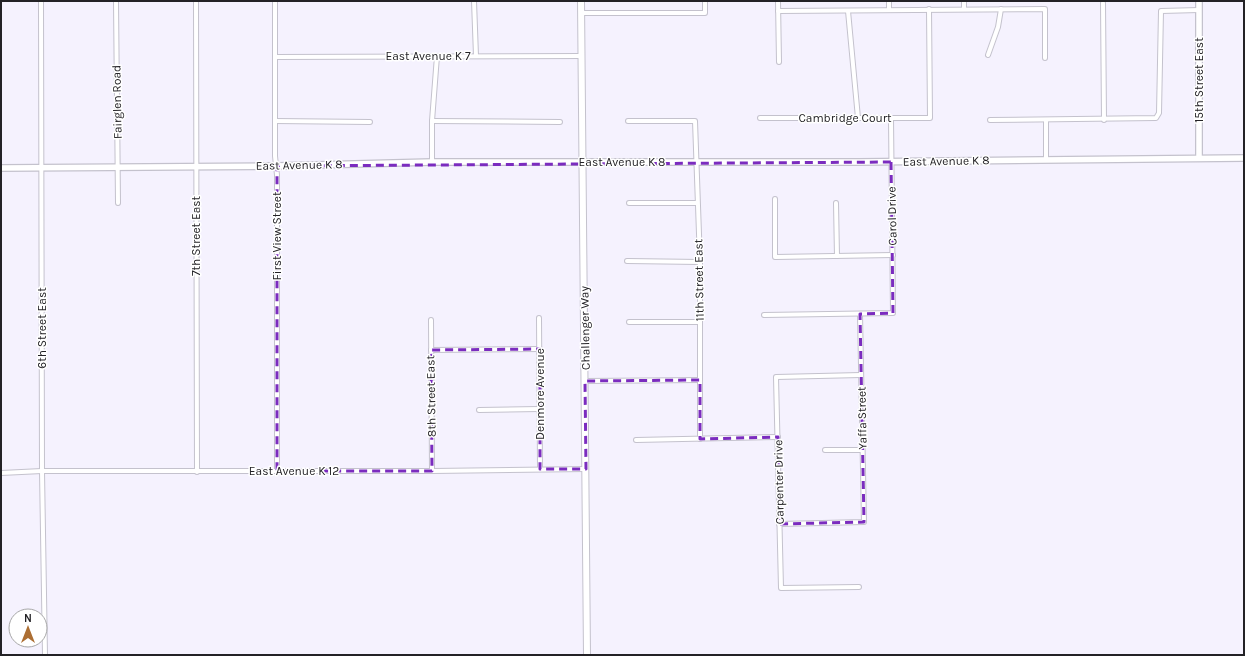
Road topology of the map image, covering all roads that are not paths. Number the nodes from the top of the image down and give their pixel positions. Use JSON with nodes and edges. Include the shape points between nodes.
{"nodes":[{"id":1,"x":41,"y":1,"type":"edge"},
{"id":2,"x":116,"y":1,"type":"edge"},
{"id":3,"x":196,"y":1,"type":"edge"},
{"id":4,"x":275,"y":1,"type":"edge"},
{"id":5,"x":474,"y":1,"type":"edge"},
{"id":6,"x":581,"y":1,"type":"edge"},
{"id":7,"x":705,"y":1,"type":"edge"},
{"id":8,"x":778,"y":1,"type":"edge"},
{"id":9,"x":889,"y":1,"type":"edge"},
{"id":10,"x":964,"y":1,"type":"edge"},
{"id":11,"x":1199,"y":1,"type":"edge"},
{"id":12,"x":1103,"y":3,"type":"dead end"},
{"id":13,"x":964,"y":8,"type":"junction"},
{"id":14,"x":1001,"y":8,"type":"junction"},
{"id":15,"x":929,"y":9,"type":"junction"},
{"id":16,"x":889,"y":10,"type":"junction"},
{"id":17,"x":1199,"y":10,"type":"junction"},
{"id":18,"x":778,"y":11,"type":"junction"},
{"id":19,"x":848,"y":11,"type":"junction"},
{"id":20,"x":582,"y":13,"type":"junction"},
{"id":21,"x":988,"y":55,"type":"dead end"},
{"id":22,"x":437,"y":56,"type":"junction"},
{"id":23,"x":476,"y":56,"type":"junction"},
{"id":24,"x":582,"y":56,"type":"junction"},
{"id":25,"x":275,"y":57,"type":"junction"},
{"id":26,"x":1045,"y":58,"type":"dead end"},
{"id":27,"x":779,"y":62,"type":"dead end"},
{"id":28,"x":760,"y":118,"type":"dead end"},
{"id":29,"x":858,"y":118,"type":"junction"},
{"id":30,"x":891,"y":118,"type":"junction"},
{"id":31,"x":990,"y":120,"type":"dead end"},
{"id":32,"x":1046,"y":120,"type":"junction"},
{"id":33,"x":1104,"y":120,"type":"junction"},
{"id":34,"x":275,"y":121,"type":"junction"},
{"id":35,"x":432,"y":121,"type":"junction"},
{"id":36,"x":628,"y":121,"type":"dead end"},
{"id":37,"x":370,"y":122,"type":"dead end"},
{"id":38,"x":560,"y":122,"type":"dead end"},
{"id":39,"x":1199,"y":158,"type":"junction"},
{"id":40,"x":1244,"y":158,"type":"edge"},
{"id":41,"x":1046,"y":160,"type":"junction"},
{"id":42,"x":584,"y":161,"type":"junction"},
{"id":43,"x":432,"y":162,"type":"junction"},
{"id":44,"x":697,"y":162,"type":"junction"},
{"id":45,"x":891,"y":162,"type":"junction"},
{"id":46,"x":196,"y":166,"type":"junction"},
{"id":47,"x":277,"y":166,"type":"junction"},
{"id":48,"x":43,"y":167,"type":"junction"},
{"id":49,"x":118,"y":167,"type":"junction"},
{"id":50,"x":1,"y":168,"type":"edge"},
{"id":51,"x":775,"y":199,"type":"dead end"},
{"id":52,"x":118,"y":203,"type":"dead end"},
{"id":53,"x":629,"y":203,"type":"dead end"},
{"id":54,"x":697,"y":203,"type":"junction"},
{"id":55,"x":836,"y":203,"type":"dead end"},
{"id":56,"x":893,"y":255,"type":"junction"},
{"id":57,"x":837,"y":256,"type":"junction"},
{"id":58,"x":627,"y":261,"type":"dead end"},
{"id":59,"x":700,"y":262,"type":"junction"},
{"id":60,"x":860,"y":314,"type":"junction"},
{"id":61,"x":764,"y":315,"type":"dead end"},
{"id":62,"x":539,"y":318,"type":"dead end"},
{"id":63,"x":431,"y":320,"type":"dead end"},
{"id":64,"x":629,"y":322,"type":"dead end"},
{"id":65,"x":700,"y":322,"type":"junction"},
{"id":66,"x":540,"y":349,"type":"junction"},
{"id":67,"x":431,"y":350,"type":"junction"},
{"id":68,"x":861,"y":375,"type":"junction"},
{"id":69,"x":700,"y":380,"type":"junction"},
{"id":70,"x":586,"y":381,"type":"junction"},
{"id":71,"x":540,"y":409,"type":"junction"},
{"id":72,"x":479,"y":410,"type":"dead end"},
{"id":73,"x":778,"y":437,"type":"junction"},
{"id":74,"x":700,"y":439,"type":"junction"},
{"id":75,"x":636,"y":440,"type":"dead end"},
{"id":76,"x":825,"y":450,"type":"dead end"},
{"id":77,"x":862,"y":450,"type":"junction"},
{"id":78,"x":540,"y":469,"type":"junction"},
{"id":79,"x":586,"y":469,"type":"junction"},
{"id":80,"x":42,"y":471,"type":"junction"},
{"id":81,"x":276,"y":471,"type":"junction"},
{"id":82,"x":432,"y":471,"type":"junction"},
{"id":83,"x":196,"y":472,"type":"junction"},
{"id":84,"x":1,"y":473,"type":"edge"},
{"id":85,"x":780,"y":524,"type":"junction"},
{"id":86,"x":859,"y":587,"type":"dead end"},
{"id":87,"x":46,"y":655,"type":"edge"},
{"id":88,"x":587,"y":655,"type":"edge"}],
"edges":[{"from":1,"to":48,"type":"street","name":"6th Street East"},
{"from":2,"to":49,"type":"street","name":"Fairglen Road"},
{"from":3,"to":46,"type":"street","name":"7th Street East"},
{"from":4,"to":25,"type":"street","name":"First View Street"},
{"from":5,"to":23,"type":"street"},
{"from":6,"to":20,"type":"main road","name":"Challenger Way"},
{"from":7,"to":20,"type":"street","via":[[705,13]]},
{"from":8,"to":18,"type":"street"},
{"from":9,"to":16,"type":"street"},
{"from":10,"to":13,"type":"street"},
{"from":11,"to":17,"type":"street","name":"15th Street East"},
{"from":12,"to":33,"type":"street"},
{"from":13,"to":14,"type":"street"},
{"from":13,"to":15,"type":"street"},
{"from":14,"to":21,"type":"street","via":[[998,27]]},
{"from":14,"to":26,"type":"street","via":[[1045,9]]},
{"from":15,"to":16,"type":"street"},
{"from":15,"to":30,"type":"street","name":"Cambridge Court","via":[[930,118]]},
{"from":16,"to":19,"type":"street"},
{"from":17,"to":33,"type":"street","via":[[1161,11],[1160,113],[1156,118]]},
{"from":17,"to":39,"type":"street","name":"15th Street East"},
{"from":18,"to":19,"type":"street"},
{"from":18,"to":27,"type":"street"},
{"from":19,"to":29,"type":"street"},
{"from":20,"to":24,"type":"main road","name":"Challenger Way"},
{"from":22,"to":23,"type":"street","name":"East Avenue K 7"},
{"from":22,"to":25,"type":"street","name":"East Avenue K 7"},
{"from":22,"to":35,"type":"street"},
{"from":23,"to":24,"type":"street","name":"East Avenue K 7"},
{"from":24,"to":42,"type":"main road","name":"Challenger Way"},
{"from":25,"to":34,"type":"street","name":"First View Street"},
{"from":28,"to":29,"type":"street","name":"Cambridge Court"},
{"from":29,"to":30,"type":"street","name":"Cambridge Court"},
{"from":30,"to":45,"type":"street","name":"Carol Drive"},
{"from":31,"to":32,"type":"street"},
{"from":32,"to":33,"type":"street"},
{"from":32,"to":41,"type":"street"},
{"from":34,"to":37,"type":"street"},
{"from":34,"to":47,"type":"street","name":"First View Street"},
{"from":35,"to":38,"type":"street"},
{"from":35,"to":43,"type":"street"},
{"from":36,"to":44,"type":"street","name":"11th Street East","via":[[695,121]]},
{"from":39,"to":40,"type":"street","name":"East Avenue K 8"},
{"from":39,"to":41,"type":"street","name":"East Avenue K 8"},
{"from":41,"to":45,"type":"street","name":"East Avenue K 8"},
{"from":42,"to":43,"type":"street","name":"East Avenue K 8"},
{"from":42,"to":44,"type":"street","name":"East Avenue K 8"},
{"from":42,"to":70,"type":"main road","name":"Challenger Way"},
{"from":43,"to":47,"type":"street","name":"East Avenue K 8"},
{"from":44,"to":45,"type":"street","name":"East Avenue K 8"},
{"from":44,"to":54,"type":"street","name":"11th Street East"},
{"from":45,"to":56,"type":"street","name":"Carol Drive"},
{"from":46,"to":47,"type":"street","name":"East Avenue K 8"},
{"from":46,"to":49,"type":"street","name":"East Avenue K 8"},
{"from":46,"to":83,"type":"street","name":"7th Street East"},
{"from":47,"to":81,"type":"street","name":"First View Street"},
{"from":48,"to":49,"type":"street","name":"East Avenue K 8"},
{"from":48,"to":50,"type":"street","name":"East Avenue K 8"},
{"from":48,"to":80,"type":"street","name":"6th Street East"},
{"from":49,"to":52,"type":"street","name":"Fairglen Road"},
{"from":51,"to":57,"type":"street","via":[[775,257]]},
{"from":53,"to":54,"type":"street"},
{"from":54,"to":59,"type":"street","name":"11th Street East"},
{"from":55,"to":57,"type":"street"},
{"from":56,"to":57,"type":"street"},
{"from":56,"to":60,"type":"street","name":"Carol Drive","via":[[893,313]]},
{"from":58,"to":59,"type":"street"},
{"from":59,"to":65,"type":"street","name":"11th Street East"},
{"from":60,"to":61,"type":"street"},
{"from":60,"to":68,"type":"street","name":"Yaffa Street"},
{"from":62,"to":66,"type":"street","name":"Denmore Avenue"},
{"from":63,"to":67,"type":"street","name":"8th Street East"},
{"from":64,"to":65,"type":"street"},
{"from":65,"to":69,"type":"street","name":"11th Street East"},
{"from":66,"to":67,"type":"street"},
{"from":66,"to":71,"type":"street","name":"Denmore Avenue"},
{"from":67,"to":82,"type":"street","name":"8th Street East"},
{"from":68,"to":73,"type":"street","name":"Carpenter Drive","via":[[776,377]]},
{"from":68,"to":77,"type":"street","name":"Yaffa Street"},
{"from":69,"to":70,"type":"street"},
{"from":69,"to":74,"type":"street","name":"11th Street East"},
{"from":70,"to":79,"type":"main road","name":"Challenger Way"},
{"from":71,"to":72,"type":"street"},
{"from":71,"to":78,"type":"street","name":"Denmore Avenue"},
{"from":73,"to":74,"type":"street"},
{"from":73,"to":85,"type":"street","name":"Carpenter Drive"},
{"from":74,"to":75,"type":"street"},
{"from":76,"to":77,"type":"street"},
{"from":77,"to":85,"type":"street","name":"Yaffa Street","via":[[864,522]]},
{"from":78,"to":79,"type":"street","name":"East Avenue K 12"},
{"from":78,"to":82,"type":"street","name":"East Avenue K 12"},
{"from":79,"to":88,"type":"main road","name":"Challenger Way"},
{"from":80,"to":83,"type":"street","name":"East Avenue K 12"},
{"from":80,"to":84,"type":"street","name":"East Avenue K 12"},
{"from":80,"to":87,"type":"street","name":"6th Street East"},
{"from":81,"to":82,"type":"street","name":"East Avenue K 12"},
{"from":81,"to":83,"type":"street","name":"East Avenue K 12"},
{"from":85,"to":86,"type":"street","name":"Carpenter Drive","via":[[781,588]]}]}
